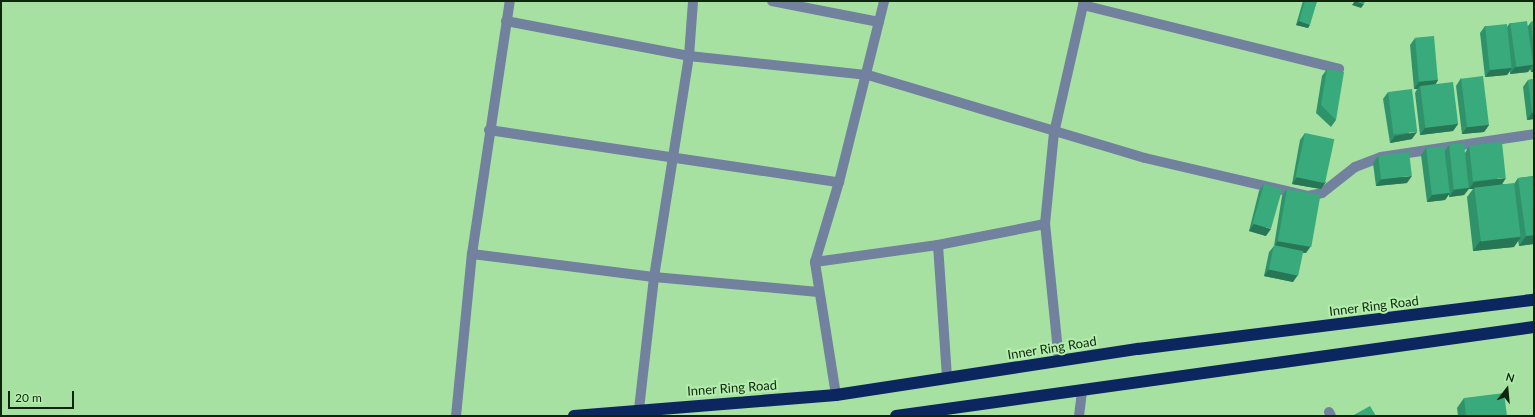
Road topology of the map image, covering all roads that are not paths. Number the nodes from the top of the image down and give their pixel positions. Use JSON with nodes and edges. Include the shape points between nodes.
{"nodes":[{"id":1,"x":510,"y":1,"type":"edge"},
{"id":2,"x":693,"y":1,"type":"edge"},
{"id":3,"x":772,"y":1,"type":"edge"},
{"id":4,"x":884,"y":1,"type":"edge"},
{"id":5,"x":1083,"y":3,"type":"edge"},
{"id":6,"x":506,"y":21,"type":"junction"},
{"id":7,"x":879,"y":22,"type":"junction"},
{"id":8,"x":689,"y":56,"type":"junction"},
{"id":9,"x":1339,"y":69,"type":"dead end"},
{"id":10,"x":868,"y":74,"type":"junction"},
{"id":11,"x":489,"y":130,"type":"junction"},
{"id":12,"x":1054,"y":133,"type":"junction"},
{"id":13,"x":1534,"y":134,"type":"edge"},
{"id":14,"x":673,"y":157,"type":"junction"},
{"id":15,"x":839,"y":182,"type":"junction"},
{"id":16,"x":1045,"y":224,"type":"junction"},
{"id":17,"x":938,"y":245,"type":"junction"},
{"id":18,"x":472,"y":254,"type":"junction"},
{"id":19,"x":815,"y":262,"type":"junction"},
{"id":20,"x":654,"y":277,"type":"junction"},
{"id":21,"x":818,"y":292,"type":"junction"},
{"id":22,"x":1534,"y":300,"type":"edge"},
{"id":23,"x":1534,"y":327,"type":"edge"},
{"id":24,"x":1059,"y":361,"type":"junction"},
{"id":25,"x":947,"y":378,"type":"junction"},
{"id":26,"x":1082,"y":392,"type":"junction"},
{"id":27,"x":836,"y":395,"type":"junction"},
{"id":28,"x":639,"y":409,"type":"junction"},
{"id":29,"x":922,"y":414,"type":"edge"},
{"id":30,"x":456,"y":416,"type":"edge"},
{"id":31,"x":574,"y":416,"type":"edge"},
{"id":32,"x":896,"y":416,"type":"edge"},
{"id":33,"x":1079,"y":416,"type":"edge"}],
"edges":[{"from":1,"to":6,"type":"street"},
{"from":2,"to":8,"type":"street"},
{"from":3,"to":7,"type":"street"},
{"from":4,"to":7,"type":"street"},
{"from":5,"to":9,"type":"street"},
{"from":5,"to":12,"type":"street"},
{"from":6,"to":8,"type":"street"},
{"from":6,"to":11,"type":"street"},
{"from":7,"to":10,"type":"street"},
{"from":8,"to":10,"type":"street"},
{"from":8,"to":14,"type":"street"},
{"from":10,"to":12,"type":"street"},
{"from":10,"to":15,"type":"street"},
{"from":11,"to":14,"type":"street"},
{"from":11,"to":18,"type":"street"},
{"from":12,"to":13,"type":"street","via":[[1145,158],[1308,196],[1336,186],[1355,167],[1381,157]]},
{"from":12,"to":16,"type":"street"},
{"from":14,"to":15,"type":"street"},
{"from":14,"to":20,"type":"street"},
{"from":15,"to":19,"type":"street"},
{"from":16,"to":17,"type":"street"},
{"from":16,"to":24,"type":"street"},
{"from":17,"to":19,"type":"street"},
{"from":17,"to":25,"type":"street"},
{"from":18,"to":20,"type":"street"},
{"from":18,"to":30,"type":"street"},
{"from":19,"to":21,"type":"street"},
{"from":20,"to":21,"type":"street"},
{"from":20,"to":28,"type":"street"},
{"from":21,"to":27,"type":"street"},
{"from":22,"to":24,"type":"highway","name":"Inner Ring Road"},
{"from":23,"to":26,"type":"highway","via":[[1143,380]]},
{"from":24,"to":25,"type":"highway","name":"Inner Ring Road"},
{"from":25,"to":27,"type":"highway","name":"Inner Ring Road"},
{"from":26,"to":29,"type":"highway"},
{"from":26,"to":33,"type":"street"},
{"from":27,"to":28,"type":"highway","name":"Inner Ring Road"},
{"from":28,"to":31,"type":"highway","name":"Inner Ring Road"},
{"from":29,"to":32,"type":"highway"}]}
